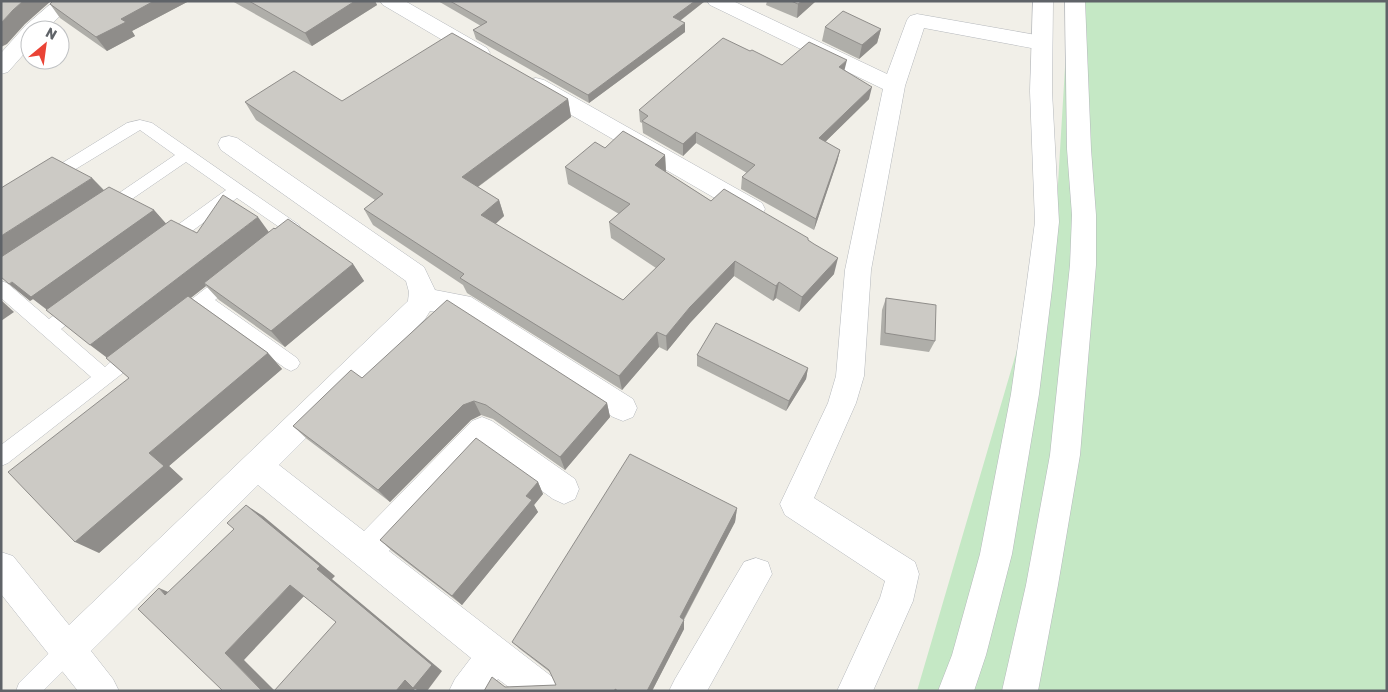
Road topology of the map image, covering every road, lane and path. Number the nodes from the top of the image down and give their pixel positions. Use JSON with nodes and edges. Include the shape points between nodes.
{"nodes":[{"id":1,"x":66,"y":1,"type":"edge"},
{"id":2,"x":390,"y":1,"type":"edge"},
{"id":3,"x":717,"y":1,"type":"edge"},
{"id":4,"x":1043,"y":1,"type":"edge"},
{"id":5,"x":1075,"y":1,"type":"edge"},
{"id":6,"x":44,"y":20,"type":"edge"},
{"id":7,"x":1042,"y":43,"type":"junction"},
{"id":8,"x":20,"y":45,"type":"edge"},
{"id":9,"x":1,"y":67,"type":"edge"},
{"id":10,"x":894,"y":86,"type":"junction"},
{"id":11,"x":229,"y":144,"type":"dead end"},
{"id":12,"x":186,"y":155,"type":"junction"},
{"id":13,"x":42,"y":182,"type":"edge"},
{"id":14,"x":236,"y":190,"type":"junction"},
{"id":15,"x":98,"y":214,"type":"edge"},
{"id":16,"x":771,"y":220,"type":"edge"},
{"id":17,"x":271,"y":247,"type":"edge"},
{"id":18,"x":158,"y":248,"type":"edge"},
{"id":19,"x":240,"y":270,"type":"edge"},
{"id":20,"x":4,"y":280,"type":"edge"},
{"id":21,"x":423,"y":299,"type":"junction"},
{"id":22,"x":87,"y":300,"type":"edge"},
{"id":23,"x":203,"y":300,"type":"junction"},
{"id":24,"x":48,"y":328,"type":"junction"},
{"id":25,"x":165,"y":330,"type":"edge"},
{"id":26,"x":150,"y":342,"type":"edge"},
{"id":27,"x":291,"y":363,"type":"dead end"},
{"id":28,"x":105,"y":378,"type":"junction"},
{"id":29,"x":623,"y":408,"type":"dead end"},
{"id":30,"x":1,"y":457,"type":"edge"},
{"id":31,"x":257,"y":466,"type":"junction"},
{"id":32,"x":564,"y":489,"type":"dead end"},
{"id":33,"x":366,"y":552,"type":"junction"},
{"id":34,"x":1,"y":568,"type":"edge"},
{"id":35,"x":756,"y":574,"type":"dead end"},
{"id":36,"x":67,"y":651,"type":"junction"},
{"id":37,"x":495,"y":656,"type":"junction"},
{"id":38,"x":27,"y":691,"type":"edge"},
{"id":39,"x":101,"y":691,"type":"edge"},
{"id":40,"x":467,"y":691,"type":"edge"},
{"id":41,"x":543,"y":691,"type":"edge"},
{"id":42,"x":687,"y":691,"type":"edge"},
{"id":43,"x":855,"y":691,"type":"edge"},
{"id":44,"x":956,"y":691,"type":"edge"},
{"id":45,"x":1020,"y":691,"type":"edge"}],
"edges":[{"from":1,"to":6,"type":"street"},
{"from":2,"to":16,"type":"street"},
{"from":3,"to":10,"type":"street"},
{"from":4,"to":7,"type":"street"},
{"from":5,"to":45,"type":"street","via":[[1083,265],[1065,456]]},
{"from":7,"to":10,"type":"street","via":[[918,20]]},
{"from":7,"to":44,"type":"street","via":[[1040,91],[1047,222],[1025,394],[996,554]]},
{"from":8,"to":9,"type":"street"},
{"from":10,"to":43,"type":"street","via":[[849,265],[850,376],[842,402],[796,504],[903,574],[896,601]]},
{"from":11,"to":21,"type":"street","via":[[415,274],[422,287]]},
{"from":12,"to":13,"type":"lane","via":[[140,125]]},
{"from":12,"to":14,"type":"lane"},
{"from":12,"to":15,"type":"lane"},
{"from":14,"to":17,"type":"lane","via":[[293,229]]},
{"from":14,"to":18,"type":"lane"},
{"from":19,"to":23,"type":"lane"},
{"from":20,"to":24,"type":"lane"},
{"from":21,"to":29,"type":"street","via":[[462,305]]},
{"from":21,"to":31,"type":"street","via":[[416,311]]},
{"from":22,"to":24,"type":"lane"},
{"from":23,"to":25,"type":"lane"},
{"from":23,"to":27,"type":"lane"},
{"from":24,"to":28,"type":"lane"},
{"from":26,"to":28,"type":"lane"},
{"from":28,"to":30,"type":"lane"},
{"from":31,"to":33,"type":"street"},
{"from":31,"to":36,"type":"street"},
{"from":32,"to":33,"type":"street","via":[[482,430]]},
{"from":33,"to":37,"type":"street"},
{"from":34,"to":36,"type":"street"},
{"from":35,"to":42,"type":"street"},
{"from":36,"to":38,"type":"lane"},
{"from":36,"to":39,"type":"street"},
{"from":37,"to":40,"type":"street"},
{"from":37,"to":41,"type":"street"}]}
